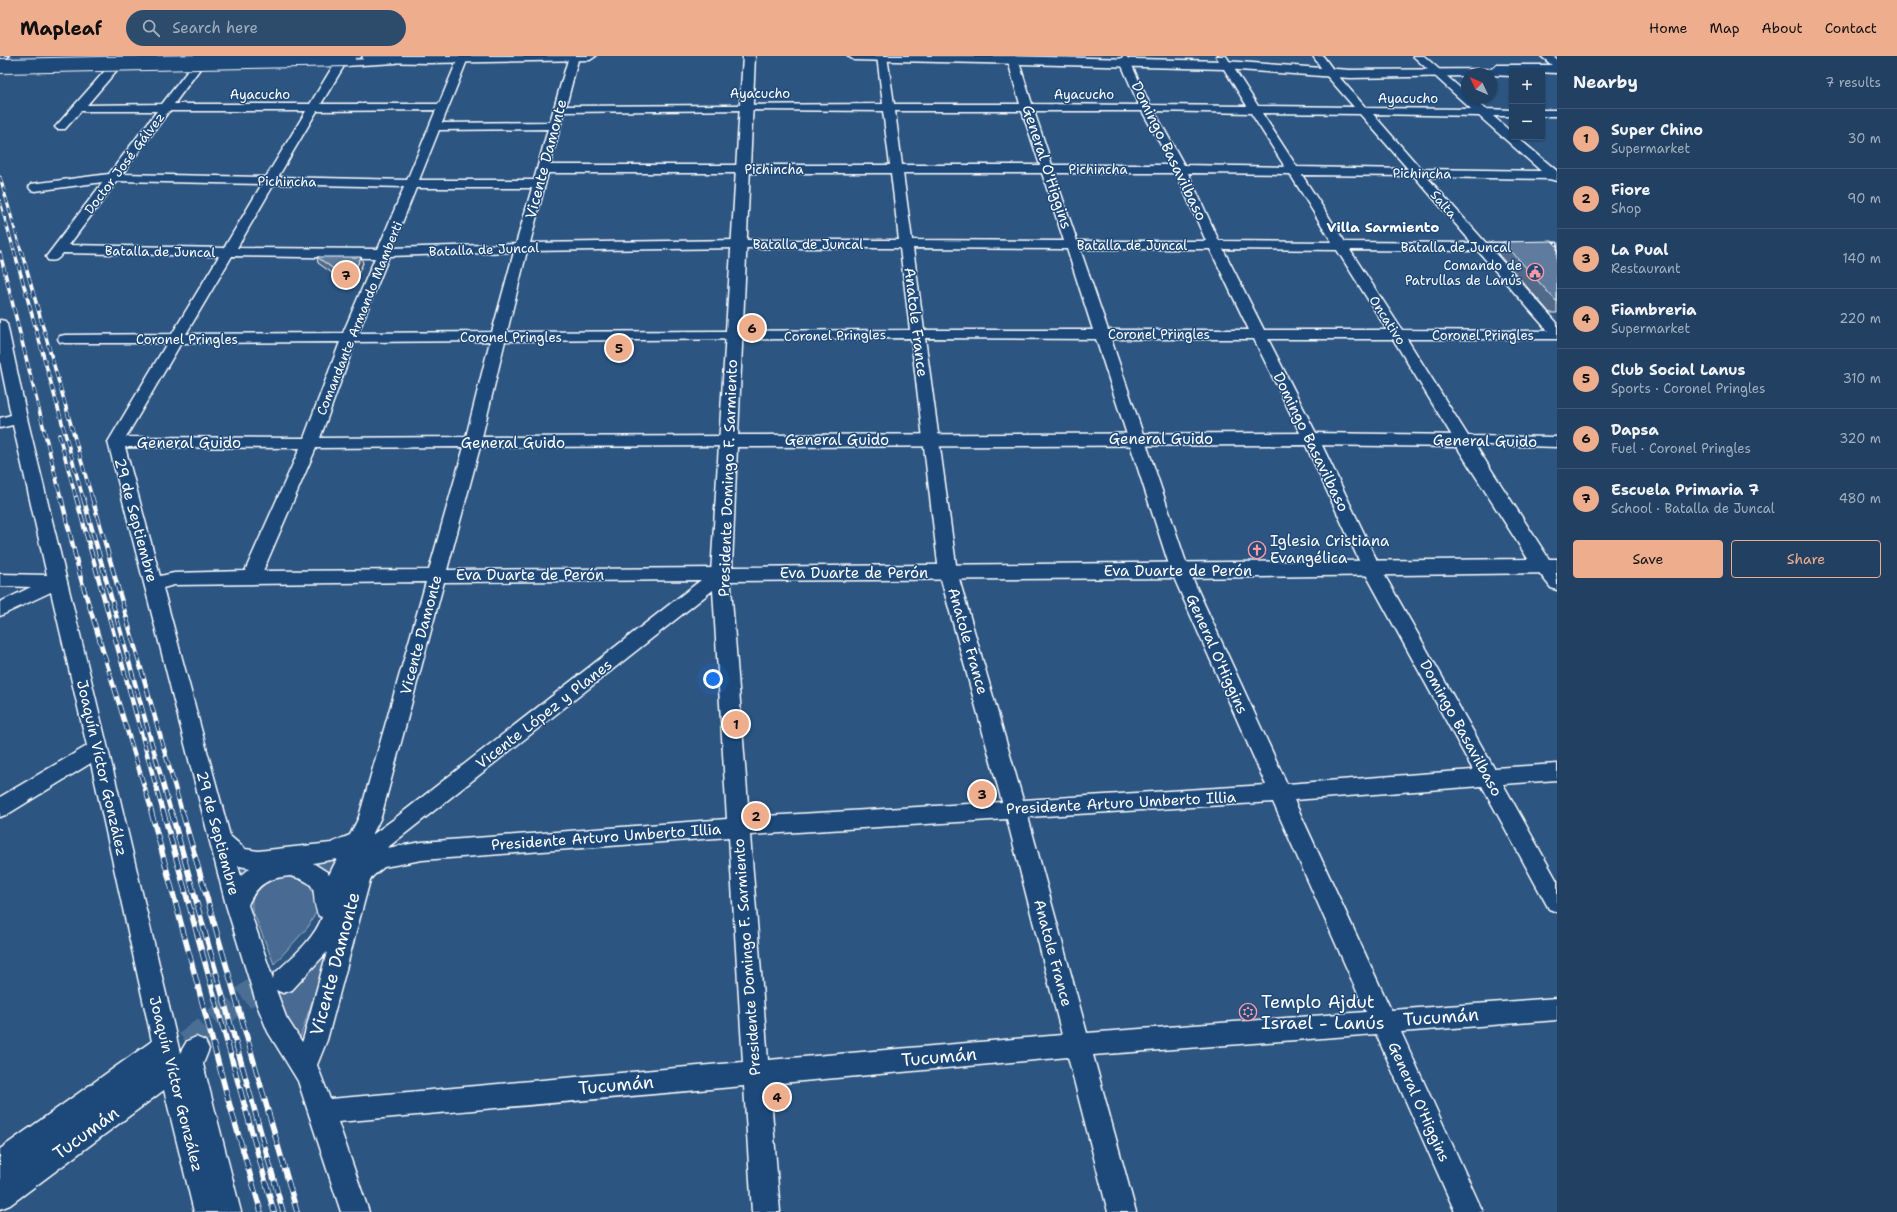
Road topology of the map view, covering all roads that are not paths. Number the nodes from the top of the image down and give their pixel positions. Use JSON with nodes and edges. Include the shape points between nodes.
{"nodes":[{"id":1,"x":4,"y":56,"type":"edge"},
{"id":2,"x":206,"y":56,"type":"edge"},
{"id":3,"x":265,"y":56,"type":"edge"},
{"id":4,"x":410,"y":56,"type":"edge"},
{"id":5,"x":574,"y":56,"type":"edge"},
{"id":6,"x":590,"y":56,"type":"edge"},
{"id":7,"x":749,"y":56,"type":"edge"},
{"id":8,"x":854,"y":56,"type":"edge"},
{"id":9,"x":882,"y":56,"type":"edge"},
{"id":10,"x":997,"y":56,"type":"edge"},
{"id":11,"x":1318,"y":56,"type":"edge"},
{"id":12,"x":1418,"y":56,"type":"edge"},
{"id":13,"x":1546,"y":56,"type":"edge"},
{"id":14,"x":1009,"y":57,"type":"edge"},
{"id":15,"x":122,"y":58,"type":"edge"},
{"id":16,"x":368,"y":58,"type":"junction"},
{"id":17,"x":463,"y":58,"type":"junction"},
{"id":18,"x":429,"y":59,"type":"junction"},
{"id":19,"x":1110,"y":59,"type":"edge"},
{"id":20,"x":0,"y":60,"type":"edge"},
{"id":21,"x":1125,"y":60,"type":"junction"},
{"id":22,"x":344,"y":61,"type":"junction"},
{"id":23,"x":1223,"y":61,"type":"edge"},
{"id":24,"x":1557,"y":64,"type":"edge"},
{"id":25,"x":0,"y":66,"type":"edge"},
{"id":26,"x":197,"y":66,"type":"junction"},
{"id":27,"x":112,"y":69,"type":"junction"},
{"id":28,"x":1557,"y":69,"type":"edge"},
{"id":29,"x":0,"y":71,"type":"edge"},
{"id":30,"x":1329,"y":71,"type":"junction"},
{"id":31,"x":1434,"y":71,"type":"junction"},
{"id":32,"x":1509,"y":72,"type":"edge"},
{"id":33,"x":1545,"y":72,"type":"edge"},
{"id":34,"x":1557,"y":72,"type":"edge"},
{"id":35,"x":313,"y":107,"type":"junction"},
{"id":36,"x":443,"y":107,"type":"junction"},
{"id":37,"x":747,"y":107,"type":"junction"},
{"id":38,"x":889,"y":107,"type":"junction"},
{"id":39,"x":77,"y":108,"type":"junction"},
{"id":40,"x":165,"y":108,"type":"junction"},
{"id":41,"x":1027,"y":108,"type":"junction"},
{"id":42,"x":1146,"y":108,"type":"junction"},
{"id":43,"x":1254,"y":110,"type":"junction"},
{"id":44,"x":1364,"y":112,"type":"junction"},
{"id":45,"x":1481,"y":112,"type":"junction"},
{"id":46,"x":1509,"y":113,"type":"edge"},
{"id":47,"x":1545,"y":113,"type":"edge"},
{"id":48,"x":1557,"y":114,"type":"edge"},
{"id":49,"x":557,"y":117,"type":"junction"},
{"id":50,"x":61,"y":127,"type":"dead end"},
{"id":51,"x":435,"y":127,"type":"junction"},
{"id":52,"x":897,"y":168,"type":"junction"},
{"id":53,"x":743,"y":169,"type":"junction"},
{"id":54,"x":1048,"y":169,"type":"junction"},
{"id":55,"x":1180,"y":169,"type":"junction"},
{"id":56,"x":1293,"y":171,"type":"junction"},
{"id":57,"x":1417,"y":173,"type":"junction"},
{"id":58,"x":1555,"y":176,"type":"edge"},
{"id":59,"x":113,"y":177,"type":"junction"},
{"id":60,"x":541,"y":177,"type":"junction"},
{"id":61,"x":269,"y":181,"type":"junction"},
{"id":62,"x":413,"y":184,"type":"junction"},
{"id":63,"x":35,"y":187,"type":"dead end"},
{"id":64,"x":739,"y":244,"type":"junction"},
{"id":65,"x":906,"y":244,"type":"junction"},
{"id":66,"x":1073,"y":245,"type":"junction"},
{"id":67,"x":1214,"y":245,"type":"junction"},
{"id":68,"x":1340,"y":247,"type":"junction"},
{"id":69,"x":1482,"y":247,"type":"junction"},
{"id":70,"x":522,"y":248,"type":"junction"},
{"id":71,"x":1557,"y":248,"type":"edge"},
{"id":72,"x":227,"y":251,"type":"junction"},
{"id":73,"x":385,"y":252,"type":"junction"},
{"id":74,"x":55,"y":254,"type":"joint"},
{"id":75,"x":0,"y":324,"type":"edge"},
{"id":76,"x":918,"y":334,"type":"junction"},
{"id":77,"x":1102,"y":334,"type":"junction"},
{"id":78,"x":1557,"y":334,"type":"edge"},
{"id":79,"x":1258,"y":335,"type":"junction"},
{"id":80,"x":733,"y":336,"type":"junction"},
{"id":81,"x":1399,"y":336,"type":"junction"},
{"id":82,"x":349,"y":337,"type":"junction"},
{"id":83,"x":499,"y":337,"type":"junction"},
{"id":84,"x":65,"y":339,"type":"dead end"},
{"id":85,"x":175,"y":339,"type":"junction"},
{"id":86,"x":19,"y":418,"type":"junction"},
{"id":87,"x":0,"y":423,"type":"edge"},
{"id":88,"x":1137,"y":439,"type":"junction"},
{"id":89,"x":1311,"y":439,"type":"junction"},
{"id":90,"x":931,"y":440,"type":"junction"},
{"id":91,"x":728,"y":441,"type":"junction"},
{"id":92,"x":1463,"y":441,"type":"junction"},
{"id":93,"x":116,"y":442,"type":"junction"},
{"id":94,"x":1557,"y":442,"type":"edge"},
{"id":95,"x":473,"y":443,"type":"junction"},
{"id":96,"x":310,"y":444,"type":"junction"},
{"id":97,"x":1550,"y":566,"type":"edge"},
{"id":98,"x":1372,"y":569,"type":"junction"},
{"id":99,"x":1180,"y":571,"type":"junction"},
{"id":100,"x":948,"y":572,"type":"junction"},
{"id":101,"x":721,"y":574,"type":"junction"},
{"id":102,"x":437,"y":575,"type":"junction"},
{"id":103,"x":251,"y":577,"type":"junction"},
{"id":104,"x":0,"y":580,"type":"edge"},
{"id":105,"x":57,"y":581,"type":"junction"},
{"id":106,"x":152,"y":584,"type":"junction"},
{"id":107,"x":1557,"y":584,"type":"edge"},
{"id":108,"x":0,"y":610,"type":"edge"},
{"id":109,"x":98,"y":749,"type":"junction"},
{"id":110,"x":1557,"y":772,"type":"edge"},
{"id":111,"x":1488,"y":776,"type":"junction"},
{"id":112,"x":1279,"y":793,"type":"junction"},
{"id":113,"x":0,"y":808,"type":"edge"},
{"id":114,"x":1015,"y":809,"type":"junction"},
{"id":115,"x":370,"y":818,"type":"junction"},
{"id":116,"x":402,"y":825,"type":"junction"},
{"id":117,"x":738,"y":827,"type":"junction"},
{"id":118,"x":221,"y":841,"type":"junction"},
{"id":119,"x":364,"y":852,"type":"junction"},
{"id":120,"x":1557,"y":902,"type":"edge"},
{"id":121,"x":237,"y":905,"type":"junction"},
{"id":122,"x":328,"y":905,"type":"junction"},
{"id":123,"x":1557,"y":1009,"type":"edge"},
{"id":124,"x":1383,"y":1022,"type":"junction"},
{"id":125,"x":1077,"y":1045,"type":"junction"},
{"id":126,"x":196,"y":1049,"type":"dead end"},
{"id":127,"x":162,"y":1062,"type":"junction"},
{"id":128,"x":304,"y":1065,"type":"junction"},
{"id":129,"x":755,"y":1073,"type":"junction"},
{"id":130,"x":321,"y":1113,"type":"junction"},
{"id":131,"x":0,"y":1165,"type":"edge"},
{"id":132,"x":0,"y":1180,"type":"edge"},
{"id":133,"x":0,"y":1195,"type":"edge"},
{"id":134,"x":208,"y":1212,"type":"edge"},
{"id":135,"x":227,"y":1212,"type":"edge"},
{"id":136,"x":355,"y":1212,"type":"edge"},
{"id":137,"x":766,"y":1212,"type":"edge"},
{"id":138,"x":1122,"y":1212,"type":"edge"},
{"id":139,"x":1469,"y":1212,"type":"edge"}],
"edges":[{"from":1,"to":20,"type":"street"},
{"from":2,"to":3,"type":"street"},
{"from":2,"to":15,"type":"street"},
{"from":4,"to":16,"type":"main road"},
{"from":5,"to":6,"type":"main road"},
{"from":5,"to":17,"type":"main road"},
{"from":5,"to":49,"type":"street","name":"Vicente Damonte"},
{"from":7,"to":37,"type":"main road","name":"Presidente Domingo F. Sarmiento"},
{"from":8,"to":9,"type":"main road"},
{"from":9,"to":14,"type":"main road"},
{"from":9,"to":38,"type":"street","name":"Anatole France"},
{"from":10,"to":14,"type":"main road"},
{"from":11,"to":30,"type":"street","name":"Salta"},
{"from":12,"to":31,"type":"street"},
{"from":13,"to":24,"type":"street"},
{"from":14,"to":19,"type":"main road"},
{"from":14,"to":41,"type":"street","name":"General O'Higgins"},
{"from":15,"to":20,"type":"street"},
{"from":15,"to":27,"type":"street"},
{"from":16,"to":18,"type":"main road"},
{"from":16,"to":22,"type":"main road"},
{"from":17,"to":18,"type":"main road"},
{"from":17,"to":36,"type":"street","name":"Comandante Armando Mamberti"},
{"from":18,"to":22,"type":"street"},
{"from":19,"to":21,"type":"main road"},
{"from":21,"to":23,"type":"main road"},
{"from":21,"to":42,"type":"street","name":"Domingo Basavilbaso"},
{"from":22,"to":25,"type":"main road","bridge":true},
{"from":22,"to":26,"type":"street"},
{"from":22,"to":35,"type":"street"},
{"from":23,"to":30,"type":"main road"},
{"from":23,"to":43,"type":"street","name":"Oncativo"},
{"from":26,"to":27,"type":"street"},
{"from":26,"to":40,"type":"street","name":"Doctor José Gálvez"},
{"from":27,"to":29,"type":"street"},
{"from":27,"to":39,"type":"street"},
{"from":28,"to":31,"type":"main road"},
{"from":30,"to":31,"type":"main road"},
{"from":30,"to":44,"type":"street","name":"Salta"},
{"from":31,"to":32,"type":"main road"},
{"from":31,"to":45,"type":"street"},
{"from":33,"to":34,"type":"main road"},
{"from":35,"to":36,"type":"street","name":"Ayacucho"},
{"from":35,"to":40,"type":"street","name":"Ayacucho"},
{"from":35,"to":61,"type":"street"},
{"from":36,"to":51,"type":"street","name":"Comandante Armando Mamberti"},
{"from":37,"to":38,"type":"street","name":"Ayacucho"},
{"from":37,"to":49,"type":"street","name":"Ayacucho"},
{"from":37,"to":53,"type":"main road","name":"Presidente Domingo F. Sarmiento"},
{"from":38,"to":41,"type":"street","name":"Ayacucho"},
{"from":38,"to":52,"type":"street","name":"Anatole France"},
{"from":39,"to":40,"type":"street","name":"Ayacucho"},
{"from":39,"to":50,"type":"street"},
{"from":40,"to":59,"type":"street","name":"Doctor José Gálvez"},
{"from":41,"to":42,"type":"street","name":"Ayacucho"},
{"from":41,"to":54,"type":"street","name":"General O'Higgins"},
{"from":42,"to":43,"type":"street","name":"Ayacucho"},
{"from":42,"to":55,"type":"street","name":"Domingo Basavilbaso"},
{"from":43,"to":44,"type":"street","name":"Ayacucho"},
{"from":43,"to":56,"type":"street","name":"Oncativo"},
{"from":44,"to":45,"type":"street","name":"Ayacucho"},
{"from":44,"to":57,"type":"street","name":"Salta"},
{"from":45,"to":46,"type":"street","name":"Ayacucho"},
{"from":45,"to":58,"type":"street"},
{"from":47,"to":48,"type":"street"},
{"from":49,"to":51,"type":"street","name":"Ayacucho"},
{"from":49,"to":60,"type":"street","name":"Vicente Damonte"},
{"from":51,"to":62,"type":"street","name":"Comandante Armando Mamberti"},
{"from":52,"to":53,"type":"street","name":"Pichincha"},
{"from":52,"to":54,"type":"street","name":"Pichincha"},
{"from":52,"to":65,"type":"street","name":"Anatole France"},
{"from":53,"to":60,"type":"street","name":"Pichincha"},
{"from":53,"to":64,"type":"main road","name":"Presidente Domingo F. Sarmiento"},
{"from":54,"to":55,"type":"street","name":"Pichincha"},
{"from":54,"to":66,"type":"street","name":"General O'Higgins"},
{"from":55,"to":56,"type":"street","name":"Pichincha"},
{"from":55,"to":67,"type":"street","name":"Domingo Basavilbaso"},
{"from":56,"to":57,"type":"street","name":"Pichincha"},
{"from":56,"to":68,"type":"street","name":"Oncativo"},
{"from":57,"to":58,"type":"street","name":"Pichincha"},
{"from":57,"to":69,"type":"street","name":"Salta"},
{"from":59,"to":61,"type":"street","name":"Pichincha"},
{"from":59,"to":63,"type":"street","name":"Pichincha"},
{"from":59,"to":74,"type":"street","name":"Doctor José Gálvez"},
{"from":60,"to":62,"type":"street","name":"Pichincha"},
{"from":60,"to":70,"type":"street","name":"Vicente Damonte"},
{"from":61,"to":62,"type":"street","name":"Pichincha"},
{"from":61,"to":72,"type":"street"},
{"from":62,"to":73,"type":"street","name":"Comandante Armando Mamberti"},
{"from":64,"to":65,"type":"street","name":"Batalla de Juncal"},
{"from":64,"to":70,"type":"street","name":"Batalla de Juncal"},
{"from":64,"to":80,"type":"main road","name":"Presidente Domingo F. Sarmiento"},
{"from":65,"to":66,"type":"street","name":"Batalla de Juncal"},
{"from":65,"to":76,"type":"street","name":"Anatole France"},
{"from":66,"to":67,"type":"street","name":"Batalla de Juncal"},
{"from":66,"to":77,"type":"street","name":"General O'Higgins"},
{"from":67,"to":68,"type":"street","name":"Batalla de Juncal"},
{"from":67,"to":79,"type":"street","name":"Domingo Basavilbaso"},
{"from":68,"to":69,"type":"street","name":"Batalla de Juncal"},
{"from":68,"to":81,"type":"street","name":"Oncativo"},
{"from":69,"to":71,"type":"street","name":"Batalla de Juncal"},
{"from":69,"to":78,"type":"street","name":"Salta"},
{"from":70,"to":73,"type":"street","name":"Batalla de Juncal"},
{"from":70,"to":83,"type":"street","name":"Vicente Damonte"},
{"from":72,"to":73,"type":"street","name":"Batalla de Juncal","via":[[373,254]]},
{"from":72,"to":74,"type":"street","name":"Batalla de Juncal"},
{"from":72,"to":85,"type":"street"},
{"from":73,"to":82,"type":"street","name":"Comandante Armando Mamberti"},
{"from":75,"to":86,"type":"street","name":"Joaquín Víctor González"},
{"from":76,"to":77,"type":"street","name":"Coronel Pringles"},
{"from":76,"to":80,"type":"street","name":"Coronel Pringles"},
{"from":76,"to":90,"type":"street","name":"Anatole France"},
{"from":77,"to":79,"type":"street","name":"Coronel Pringles"},
{"from":77,"to":88,"type":"street","name":"General O'Higgins"},
{"from":78,"to":81,"type":"street","name":"Coronel Pringles"},
{"from":79,"to":81,"type":"street","name":"Coronel Pringles"},
{"from":79,"to":89,"type":"street","name":"Domingo Basavilbaso"},
{"from":80,"to":83,"type":"street","name":"Coronel Pringles"},
{"from":80,"to":91,"type":"main road","name":"Presidente Domingo F. Sarmiento"},
{"from":81,"to":92,"type":"street","name":"Oncativo"},
{"from":82,"to":83,"type":"street","name":"Coronel Pringles"},
{"from":82,"to":85,"type":"street","name":"Coronel Pringles"},
{"from":82,"to":96,"type":"street","name":"Comandante Armando Mamberti"},
{"from":83,"to":95,"type":"street","name":"Vicente Damonte"},
{"from":84,"to":85,"type":"street","name":"Coronel Pringles"},
{"from":85,"to":93,"type":"street"},
{"from":86,"to":87,"type":"street"},
{"from":86,"to":105,"type":"street","name":"Joaquín Víctor González"},
{"from":88,"to":89,"type":"main road","name":"General Guido"},
{"from":88,"to":90,"type":"main road","name":"General Guido"},
{"from":88,"to":99,"type":"street","name":"General O'Higgins"},
{"from":89,"to":92,"type":"main road","name":"General Guido"},
{"from":89,"to":98,"type":"street","name":"Domingo Basavilbaso"},
{"from":90,"to":91,"type":"main road","name":"General Guido"},
{"from":90,"to":100,"type":"street","name":"Anatole France"},
{"from":91,"to":95,"type":"street","name":"General Guido"},
{"from":91,"to":101,"type":"main road","name":"Presidente Domingo F. Sarmiento"},
{"from":92,"to":94,"type":"street","name":"General Guido"},
{"from":92,"to":97,"type":"main road","name":"Oncativo"},
{"from":93,"to":96,"type":"street","name":"General Guido"},
{"from":93,"to":106,"type":"street","name":"29 de Septiembre"},
{"from":95,"to":96,"type":"street","name":"General Guido"},
{"from":95,"to":102,"type":"street","name":"Vicente Damonte"},
{"from":96,"to":103,"type":"street","name":"Comandante Armando Mamberti"},
{"from":97,"to":98,"type":"main road","name":"Eva Duarte de Perón"},
{"from":97,"to":107,"type":"street","name":"Oncativo"},
{"from":98,"to":99,"type":"main road","name":"Eva Duarte de Perón"},
{"from":98,"to":111,"type":"street","name":"Domingo Basavilbaso"},
{"from":99,"to":100,"type":"main road","name":"Eva Duarte de Perón"},
{"from":99,"to":112,"type":"street","name":"General O'Higgins"},
{"from":100,"to":101,"type":"main road","name":"Eva Duarte de Perón"},
{"from":100,"to":114,"type":"street","name":"Anatole France"},
{"from":101,"to":102,"type":"street","name":"Eva Duarte de Perón"},
{"from":101,"to":116,"type":"street","name":"Vicente López y Planes"},
{"from":101,"to":117,"type":"street","name":"Presidente Domingo F. Sarmiento"},
{"from":102,"to":103,"type":"street","name":"Eva Duarte de Perón"},
{"from":102,"to":115,"type":"street","name":"Vicente Damonte"},
{"from":103,"to":106,"type":"street","name":"Eva Duarte de Perón","via":[[174,578]]},
{"from":104,"to":105,"type":"street"},
{"from":105,"to":108,"type":"street"},
{"from":105,"to":109,"type":"street","name":"Joaquín Víctor González"},
{"from":106,"to":118,"type":"street","name":"29 de Septiembre"},
{"from":109,"to":113,"type":"street"},
{"from":109,"to":127,"type":"street","name":"Joaquín Víctor González"},
{"from":110,"to":111,"type":"street","name":"Presidente Arturo Umberto Illia"},
{"from":111,"to":112,"type":"street","name":"Presidente Arturo Umberto Illia"},
{"from":111,"to":120,"type":"street","name":"Domingo Basavilbaso"},
{"from":112,"to":114,"type":"street","name":"Presidente Arturo Umberto Illia"},
{"from":112,"to":124,"type":"street","name":"General O'Higgins"},
{"from":114,"to":117,"type":"street","name":"Presidente Arturo Umberto Illia"},
{"from":114,"to":125,"type":"street","name":"Anatole France"},
{"from":115,"to":116,"type":"street","via":[[384,826]]},
{"from":115,"to":119,"type":"street","name":"Vicente Damonte"},
{"from":116,"to":119,"type":"street","name":"Vicente López y Planes"},
{"from":117,"to":119,"type":"street","name":"Presidente Arturo Umberto Illia","via":[[422,851],[406,849]]},
{"from":117,"to":129,"type":"street","name":"Presidente Domingo F. Sarmiento"},
{"from":118,"to":119,"type":"street","name":"Presidente Arturo Umberto Illia","via":[[239,857],[258,860],[331,852],[348,847]]},
{"from":118,"to":121,"type":"street","name":"29 de Septiembre"},
{"from":119,"to":122,"type":"street","name":"Vicente Damonte","via":[[340,876]]},
{"from":119,"to":122,"type":"street","name":"Vicente Damonte","via":[[350,869],[330,929],[314,951],[279,978],[311,940],[326,916]]},
{"from":119,"to":128,"type":"street","name":"Vicente Damonte","via":[[315,1040]]},
{"from":121,"to":122,"type":"street","via":[[242,889],[254,878],[267,870],[292,866],[309,871],[317,877],[328,896]]},
{"from":121,"to":128,"type":"street","name":"29 de Septiembre","via":[[269,1005],[277,1024]]},
{"from":123,"to":124,"type":"street","name":"Tucumán"},
{"from":124,"to":125,"type":"street","name":"Tucumán"},
{"from":124,"to":139,"type":"street","name":"General O'Higgins"},
{"from":125,"to":129,"type":"street","name":"Tucumán"},
{"from":125,"to":138,"type":"street","name":"Anatole France"},
{"from":126,"to":135,"type":"street","via":[[191,1056],[190,1064]]},
{"from":127,"to":131,"type":"street","name":"Tucumán"},
{"from":127,"to":132,"type":"street"},
{"from":127,"to":133,"type":"street","name":"Tucumán"},
{"from":127,"to":134,"type":"street","name":"Joaquín Víctor González"},
{"from":128,"to":130,"type":"street","name":"29 de Septiembre"},
{"from":129,"to":130,"type":"street","name":"Tucumán"},
{"from":129,"to":137,"type":"street","name":"Presidente Domingo F. Sarmiento"},
{"from":130,"to":136,"type":"street","name":"29 de Septiembre"}]}
